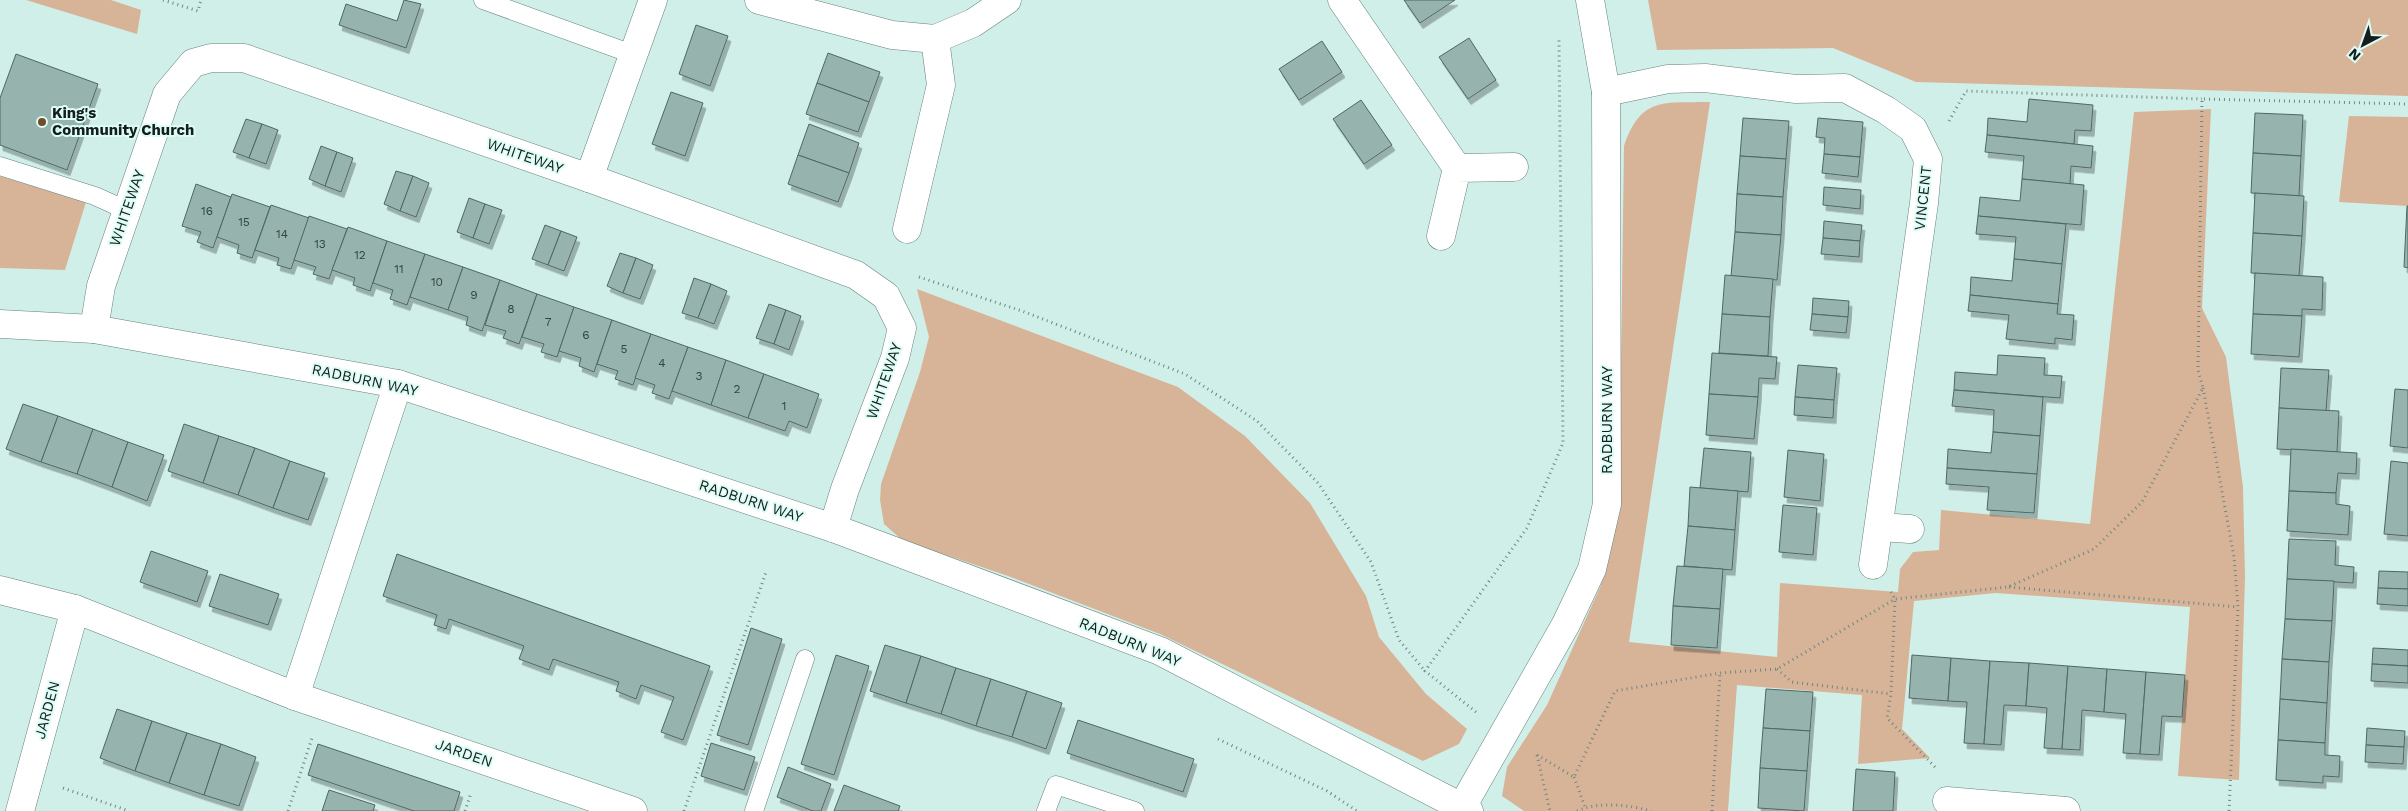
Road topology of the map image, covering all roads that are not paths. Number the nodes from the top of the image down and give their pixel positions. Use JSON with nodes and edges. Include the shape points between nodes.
{"nodes":[{"id":1,"x":483,"y":0,"type":"edge"},
{"id":2,"x":653,"y":0,"type":"edge"},
{"id":3,"x":759,"y":0,"type":"edge"},
{"id":4,"x":1008,"y":0,"type":"edge"},
{"id":5,"x":1342,"y":0,"type":"edge"},
{"id":6,"x":1590,"y":0,"type":"edge"},
{"id":7,"x":935,"y":39,"type":"junction"},
{"id":8,"x":632,"y":54,"type":"junction"},
{"id":9,"x":1606,"y":92,"type":"junction"},
{"id":10,"x":0,"y":166,"type":"edge"},
{"id":11,"x":1514,"y":167,"type":"dead end"},
{"id":12,"x":1456,"y":168,"type":"junction"},
{"id":13,"x":589,"y":178,"type":"junction"},
{"id":14,"x":126,"y":210,"type":"junction"},
{"id":15,"x":907,"y":229,"type":"dead end"},
{"id":16,"x":1440,"y":236,"type":"dead end"},
{"id":17,"x":0,"y":324,"type":"edge"},
{"id":18,"x":94,"y":329,"type":"junction"},
{"id":19,"x":398,"y":384,"type":"junction"},
{"id":20,"x":1879,"y":527,"type":"junction"},
{"id":21,"x":833,"y":528,"type":"junction"},
{"id":22,"x":1910,"y":529,"type":"dead end"},
{"id":23,"x":1873,"y":565,"type":"road end"},
{"id":24,"x":0,"y":590,"type":"edge"},
{"id":25,"x":75,"y":609,"type":"junction"},
{"id":26,"x":805,"y":659,"type":"dead end"},
{"id":27,"x":295,"y":696,"type":"junction"},
{"id":28,"x":1947,"y":801,"type":"road end"},
{"id":29,"x":1992,"y":808,"type":"edge"},
{"id":30,"x":1465,"y":809,"type":"edge"},
{"id":31,"x":20,"y":811,"type":"edge"},
{"id":32,"x":633,"y":811,"type":"edge"},
{"id":33,"x":754,"y":811,"type":"edge"},
{"id":34,"x":1046,"y":811,"type":"edge"},
{"id":35,"x":1135,"y":811,"type":"edge"},
{"id":36,"x":2066,"y":811,"type":"edge"}],
"edges":[{"from":1,"to":8,"type":"lane"},
{"from":2,"to":8,"type":"street"},
{"from":3,"to":7,"type":"street","via":[[892,35]]},
{"from":4,"to":7,"type":"street","via":[[973,23]]},
{"from":5,"to":12,"type":"street"},
{"from":6,"to":9,"type":"street","name":"RADBURN WAY"},
{"from":7,"to":15,"type":"street","via":[[941,85]]},
{"from":8,"to":13,"type":"street"},
{"from":9,"to":20,"type":"street","name":"VINCENT","via":[[1668,79],[1705,78],[1796,89],[1845,88],[1886,110],[1912,129],[1928,159]]},
{"from":9,"to":30,"type":"street","name":"RADBURN WAY","via":[[1607,504],[1592,569],[1566,624]]},
{"from":10,"to":14,"type":"lane","via":[[95,196]]},
{"from":11,"to":12,"type":"street"},
{"from":12,"to":16,"type":"street"},
{"from":13,"to":14,"type":"street","name":"WHITEWAY","via":[[244,58],[211,58],[193,64],[167,94]]},
{"from":13,"to":21,"type":"street","name":"WHITEWAY","via":[[856,275],[886,296],[902,328],[897,350]]},
{"from":14,"to":18,"type":"street","name":"WHITEWAY","via":[[101,286]]},
{"from":17,"to":18,"type":"street","name":"RADBURN WAY"},
{"from":18,"to":19,"type":"street","name":"RADBURN WAY"},
{"from":19,"to":21,"type":"street","name":"RADBURN WAY"},
{"from":19,"to":27,"type":"street"},
{"from":20,"to":22,"type":"street"},
{"from":20,"to":23,"type":"street","name":"VINCENT"},
{"from":21,"to":30,"type":"street","name":"RADBURN WAY","via":[[1160,651]]},
{"from":24,"to":25,"type":"street","name":"JARDEN"},
{"from":25,"to":27,"type":"street","name":"JARDEN"},
{"from":25,"to":31,"type":"street","name":"JARDEN"},
{"from":26,"to":33,"type":"lane"},
{"from":27,"to":32,"type":"street","name":"JARDEN"},
{"from":28,"to":29,"type":"street"},
{"from":29,"to":36,"type":"street"},
{"from":34,"to":35,"type":"lane","via":[[1056,785]]}]}
